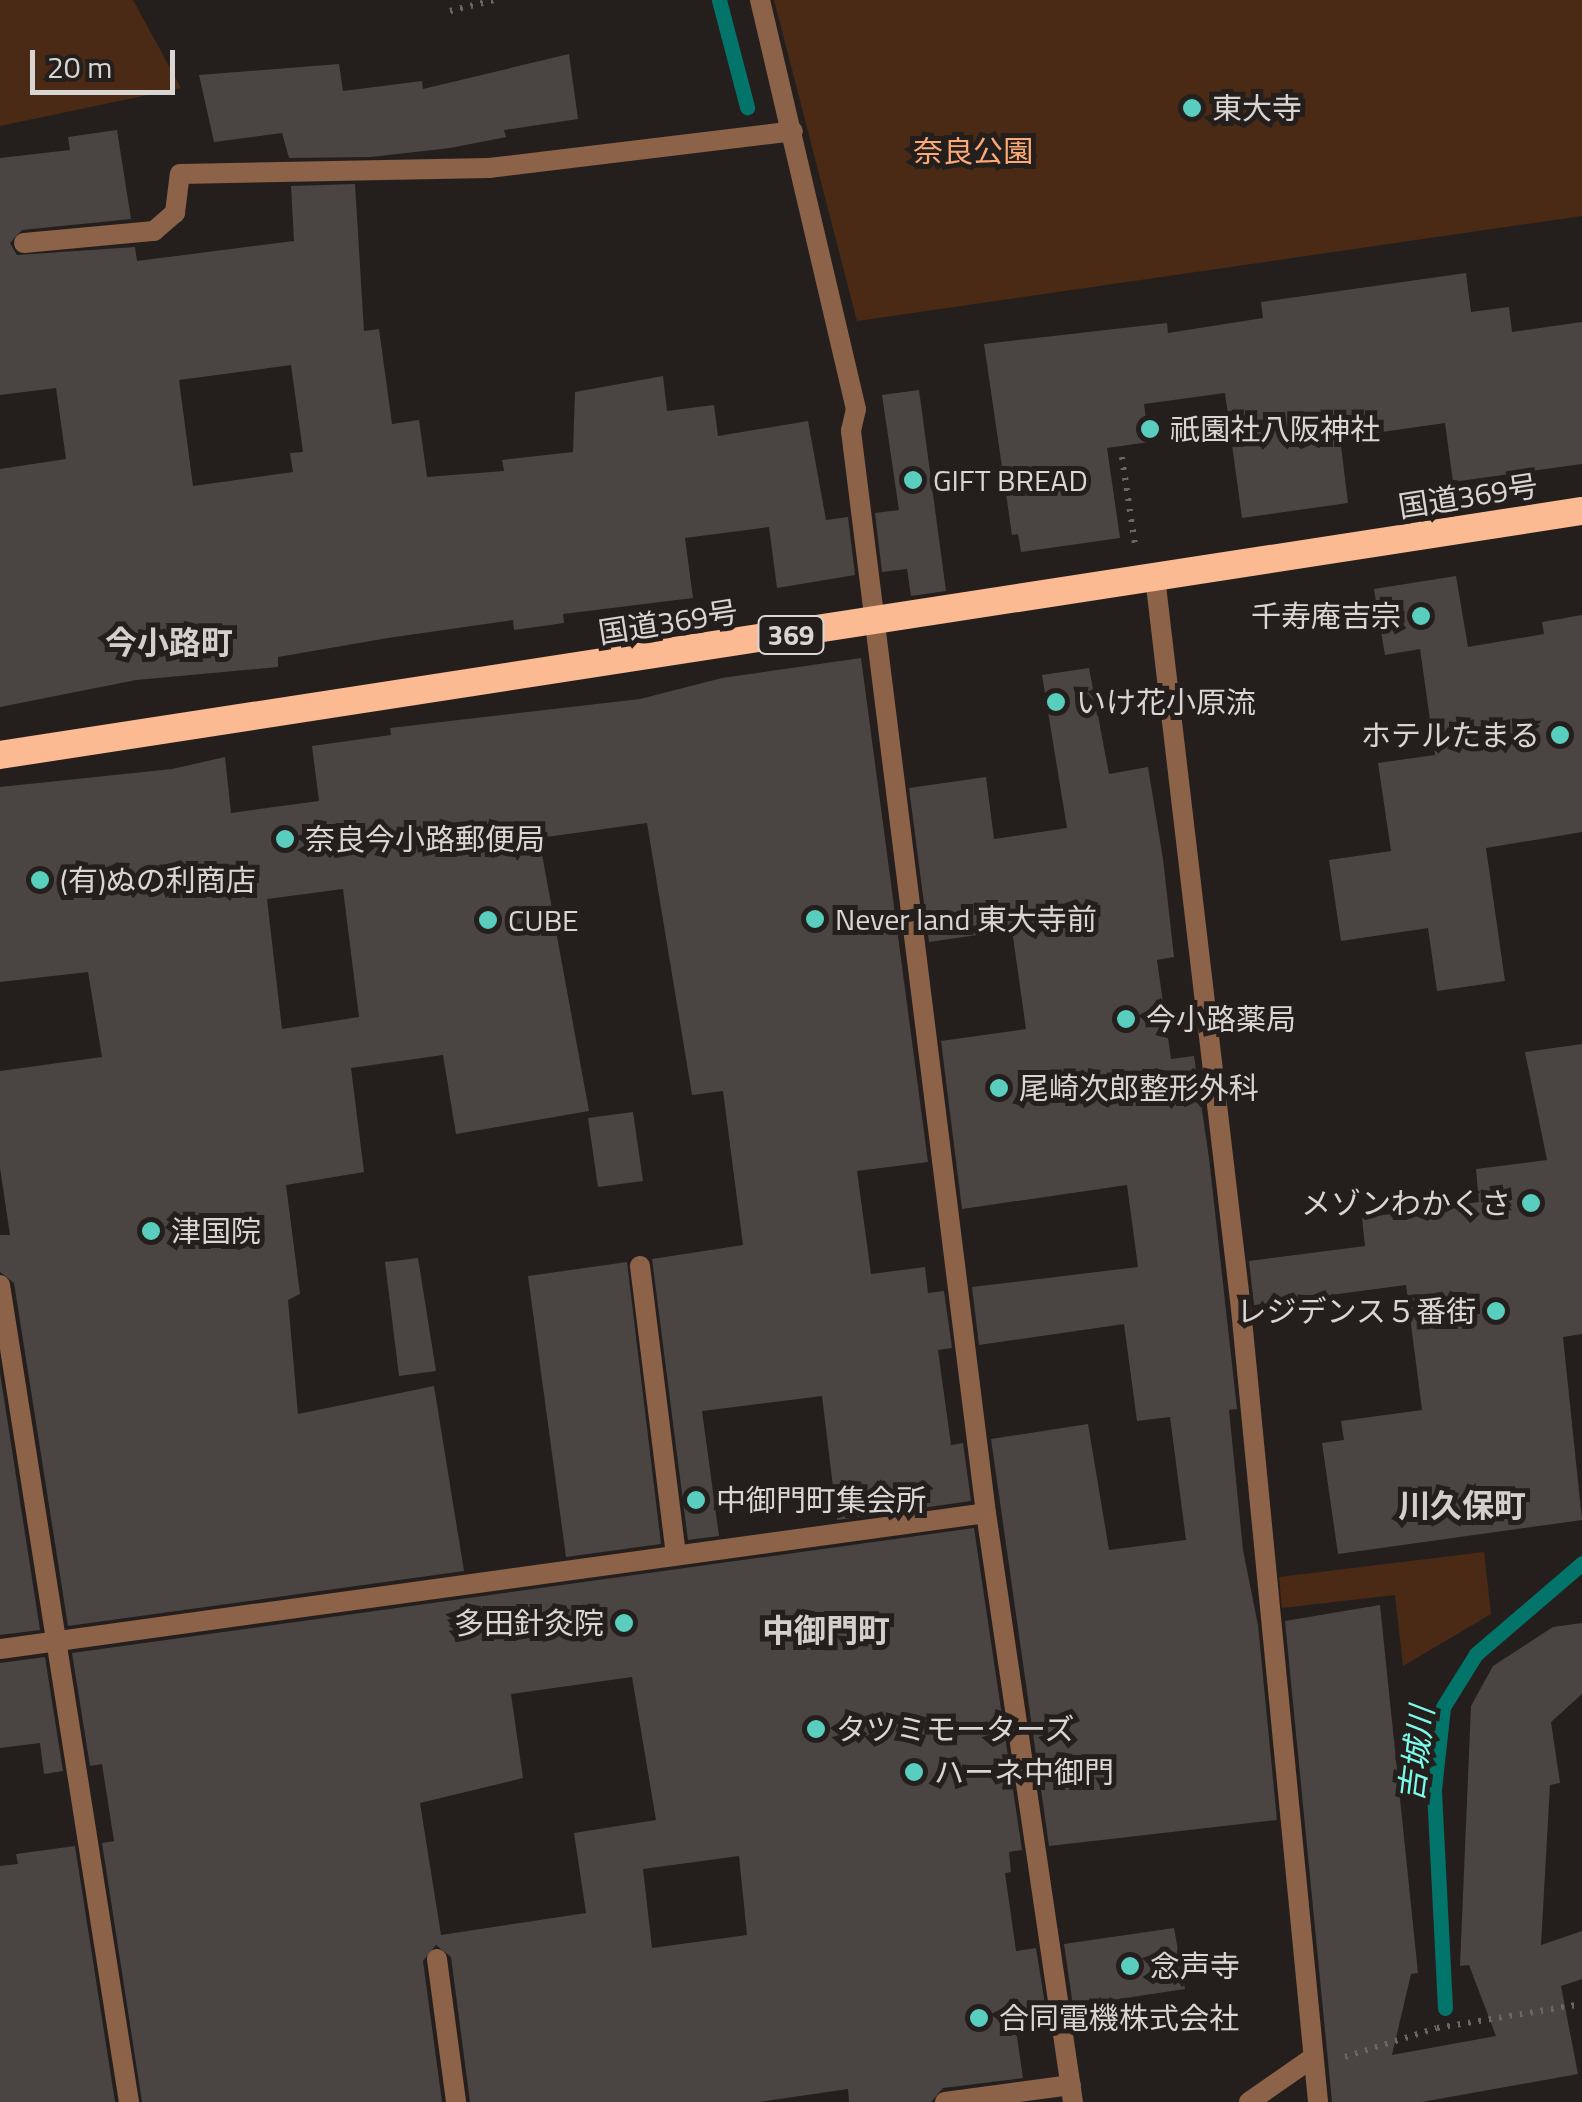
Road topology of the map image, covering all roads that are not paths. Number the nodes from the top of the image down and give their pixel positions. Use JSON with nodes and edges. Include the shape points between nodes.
{"nodes":[{"id":1,"x":760,"y":0,"type":"edge"},
{"id":2,"x":793,"y":131,"type":"junction"},
{"id":3,"x":24,"y":242,"type":"dead end"},
{"id":4,"x":1582,"y":511,"type":"edge"},
{"id":5,"x":1147,"y":577,"type":"junction"},
{"id":6,"x":878,"y":620,"type":"junction"},
{"id":7,"x":0,"y":756,"type":"edge"},
{"id":8,"x":640,"y":1266,"type":"dead end"},
{"id":9,"x":1,"y":1297,"type":"edge"},
{"id":10,"x":986,"y":1513,"type":"junction"},
{"id":11,"x":676,"y":1554,"type":"junction"},
{"id":12,"x":56,"y":1641,"type":"junction"},
{"id":13,"x":0,"y":1649,"type":"edge"},
{"id":14,"x":437,"y":1958,"type":"dead end"},
{"id":15,"x":1323,"y":2059,"type":"junction"},
{"id":16,"x":1072,"y":2094,"type":"edge"},
{"id":17,"x":128,"y":2102,"type":"edge"},
{"id":18,"x":456,"y":2102,"type":"edge"},
{"id":19,"x":945,"y":2102,"type":"edge"},
{"id":20,"x":1249,"y":2102,"type":"edge"},
{"id":21,"x":1318,"y":2102,"type":"edge"}],
"edges":[{"from":1,"to":2,"type":"street"},
{"from":2,"to":3,"type":"street","via":[[489,168],[180,174],[175,213],[154,231]]},
{"from":2,"to":6,"type":"street","via":[[856,409],[851,431]]},
{"from":4,"to":5,"type":"highway","name":"国道369号","number":"369"},
{"from":5,"to":6,"type":"highway","name":"国道369号","number":"369"},
{"from":5,"to":15,"type":"street","via":[[1241,1309]]},
{"from":6,"to":7,"type":"highway","name":"国道369号","number":"369"},
{"from":6,"to":10,"type":"street"},
{"from":8,"to":11,"type":"street"},
{"from":9,"to":12,"type":"street"},
{"from":10,"to":11,"type":"street"},
{"from":10,"to":16,"type":"street"},
{"from":11,"to":12,"type":"street"},
{"from":12,"to":13,"type":"street"},
{"from":12,"to":17,"type":"street"},
{"from":14,"to":18,"type":"street"},
{"from":15,"to":20,"type":"street"},
{"from":15,"to":21,"type":"street"},
{"from":16,"to":19,"type":"street"}]}
